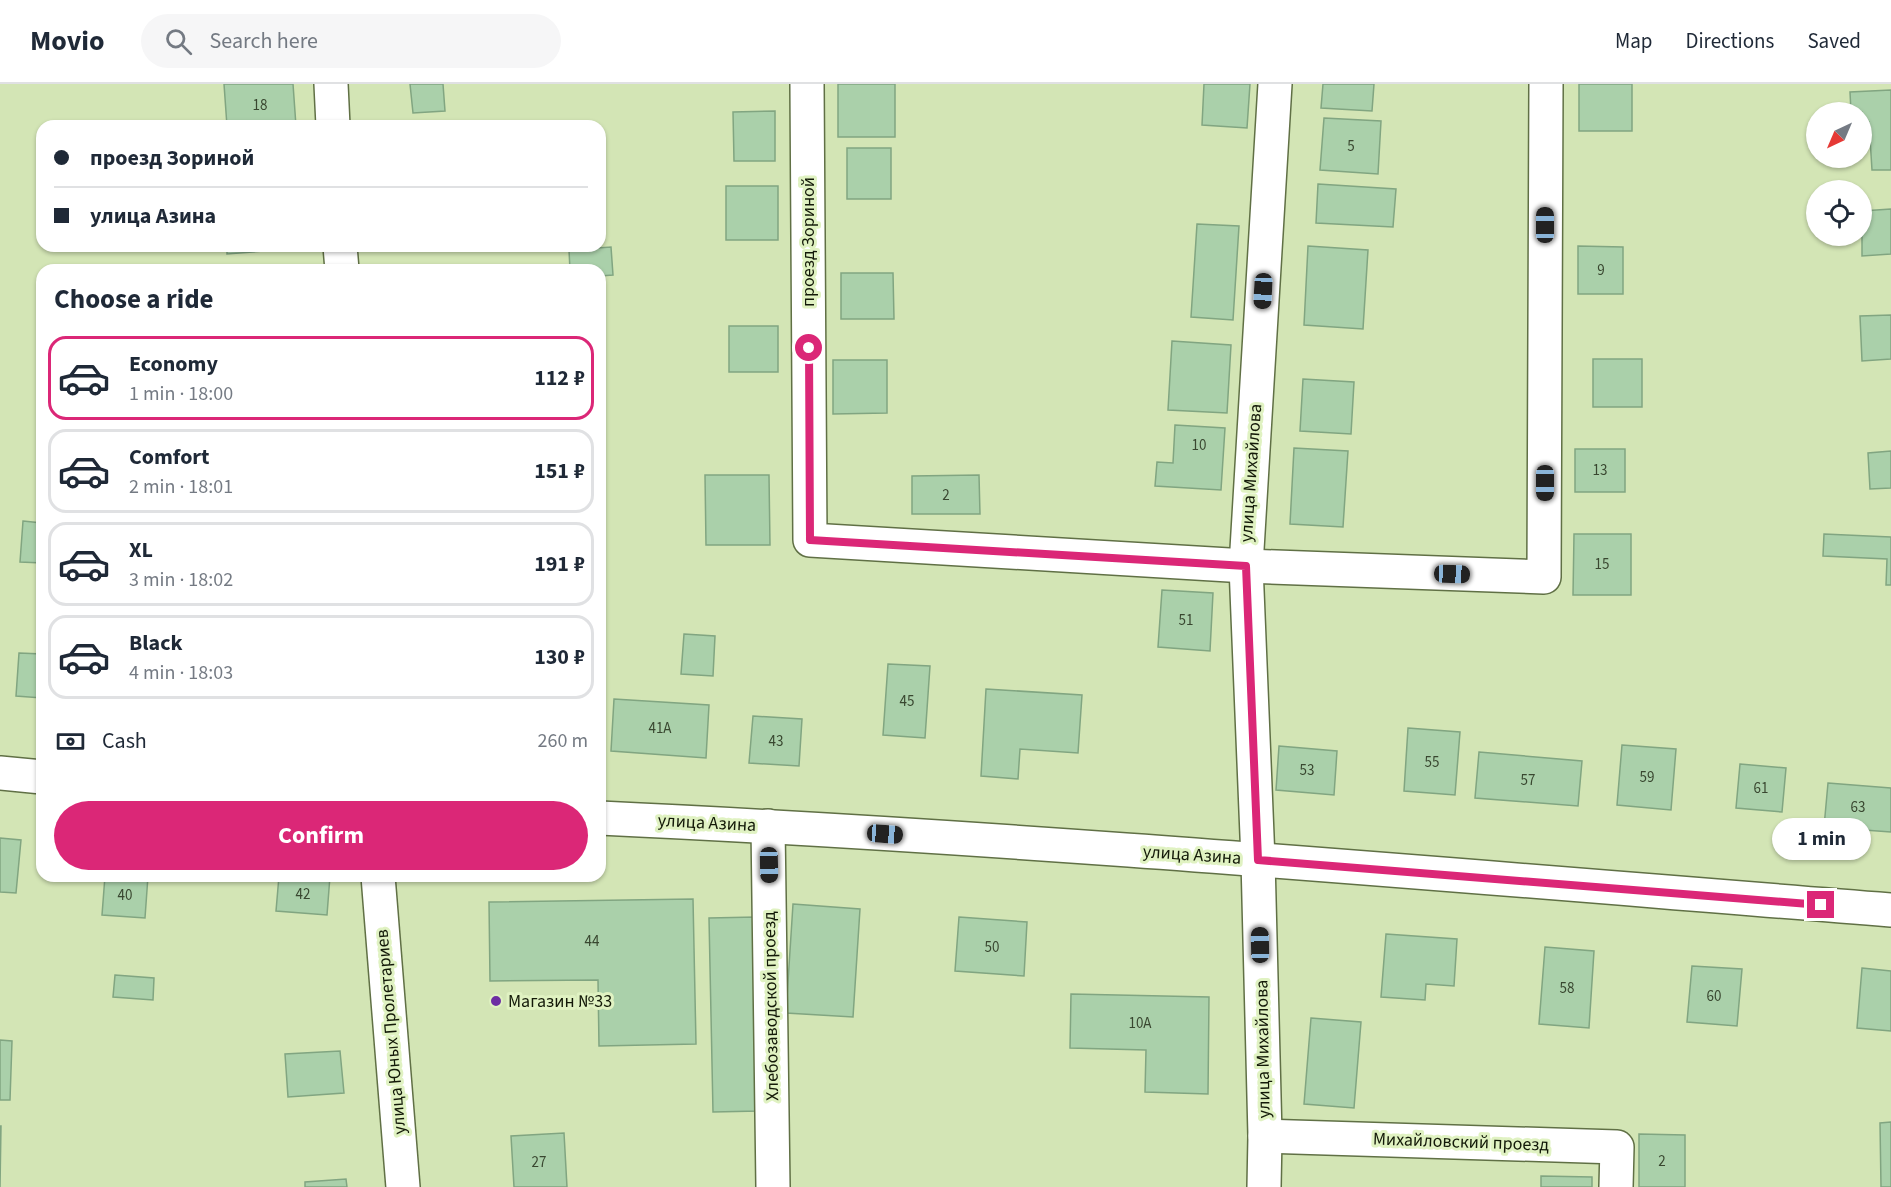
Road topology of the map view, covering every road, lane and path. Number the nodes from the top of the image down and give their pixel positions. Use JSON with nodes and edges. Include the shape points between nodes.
{"nodes":[{"id":1,"x":331,"y":84,"type":"edge"},
{"id":2,"x":807,"y":84,"type":"edge"},
{"id":3,"x":1275,"y":84,"type":"edge"},
{"id":4,"x":1546,"y":84,"type":"edge"},
{"id":5,"x":333,"y":120,"type":"edge"},
{"id":6,"x":1246,"y":566,"type":"junction"},
{"id":7,"x":0,"y":773,"type":"edge"},
{"id":8,"x":36,"y":776,"type":"edge"},
{"id":9,"x":606,"y":818,"type":"edge"},
{"id":10,"x":768,"y":826,"type":"junction"},
{"id":11,"x":1258,"y":860,"type":"junction"},
{"id":12,"x":379,"y":882,"type":"edge"},
{"id":13,"x":1891,"y":910,"type":"edge"},
{"id":14,"x":1265,"y":1136,"type":"junction"},
{"id":15,"x":404,"y":1187,"type":"edge"},
{"id":16,"x":773,"y":1187,"type":"edge"},
{"id":17,"x":1263,"y":1187,"type":"edge"},
{"id":18,"x":1616,"y":1187,"type":"edge"}],
"edges":[{"from":1,"to":5,"type":"street"},
{"from":2,"to":6,"type":"street","name":"проезд Зориной","via":[[810,540]]},
{"from":3,"to":6,"type":"street","name":"улица Михайлова"},
{"from":4,"to":6,"type":"street","via":[[1544,577]]},
{"from":6,"to":11,"type":"street","name":"улица Михайлова"},
{"from":7,"to":8,"type":"street"},
{"from":9,"to":10,"type":"street","name":"улица Азина"},
{"from":10,"to":11,"type":"street","name":"улица Азина"},
{"from":10,"to":16,"type":"street","name":"Хлебозаводской проезд"},
{"from":11,"to":13,"type":"street","name":"улица Азина"},
{"from":11,"to":14,"type":"street","name":"улица Михайлова"},
{"from":12,"to":15,"type":"street","name":"улица Юных Пролетариев"},
{"from":14,"to":17,"type":"street","name":"улица Михайлова"},
{"from":14,"to":18,"type":"street","name":"Михайловский проезд","via":[[1617,1147]]}]}
